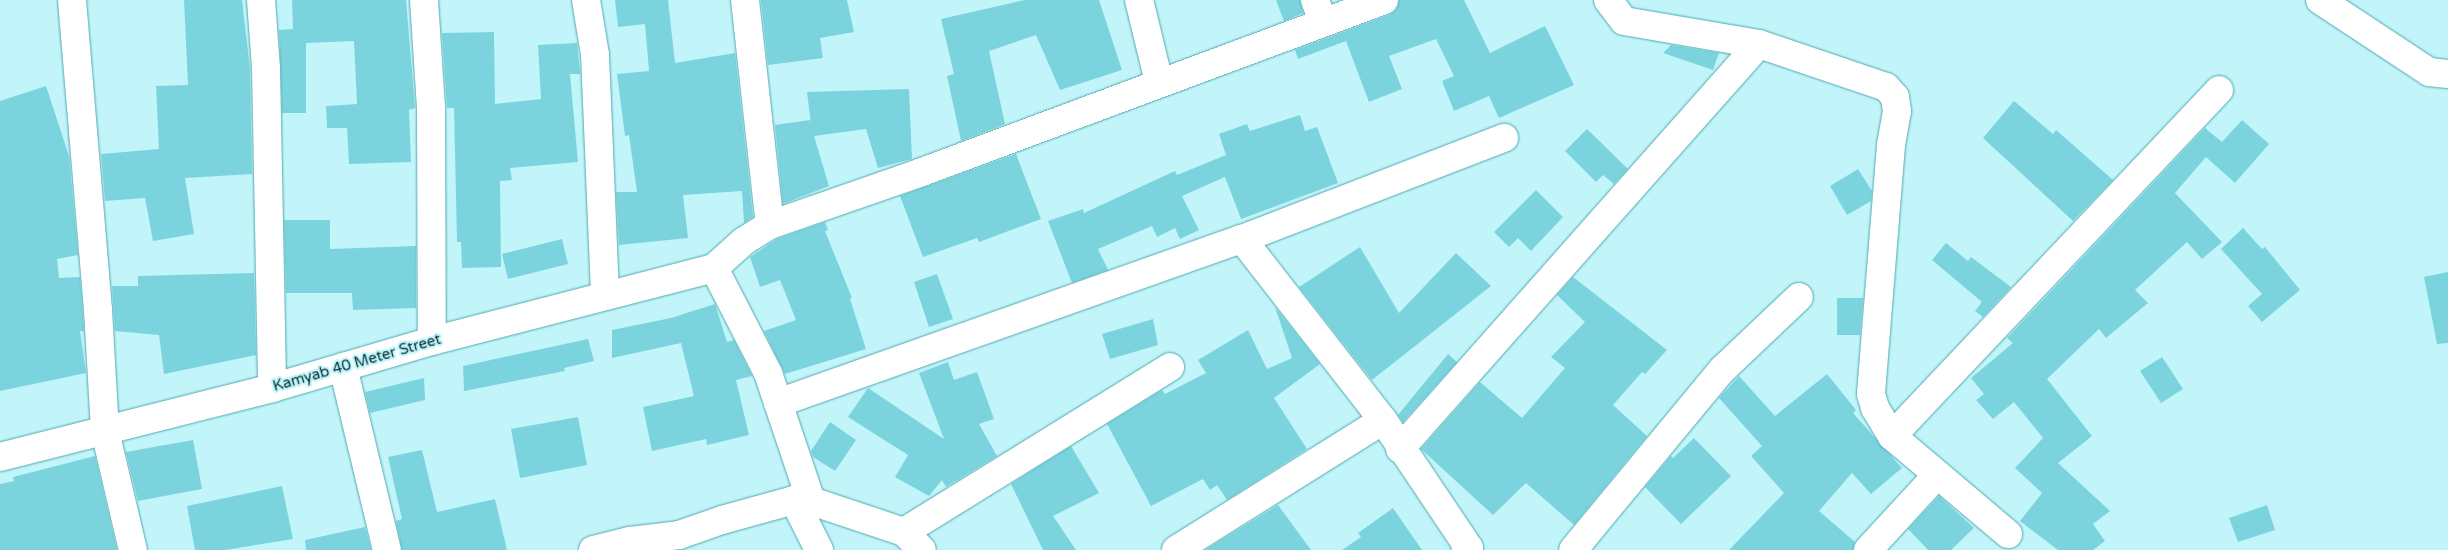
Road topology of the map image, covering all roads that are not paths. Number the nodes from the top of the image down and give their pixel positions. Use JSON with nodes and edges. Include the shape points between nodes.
{"nodes":[{"id":1,"x":72,"y":0,"type":"edge"},
{"id":2,"x":261,"y":0,"type":"edge"},
{"id":3,"x":424,"y":0,"type":"edge"},
{"id":4,"x":586,"y":0,"type":"edge"},
{"id":5,"x":745,"y":0,"type":"edge"},
{"id":6,"x":1139,"y":0,"type":"edge"},
{"id":7,"x":1384,"y":0,"type":"edge"},
{"id":8,"x":1608,"y":0,"type":"edge"},
{"id":9,"x":2320,"y":0,"type":"edge"},
{"id":10,"x":1319,"y":11,"type":"edge"},
{"id":11,"x":1759,"y":44,"type":"junction"},
{"id":12,"x":2448,"y":74,"type":"edge"},
{"id":13,"x":1159,"y":82,"type":"junction"},
{"id":14,"x":2219,"y":90,"type":"dead end"},
{"id":15,"x":1504,"y":138,"type":"dead end"},
{"id":16,"x":770,"y":225,"type":"junction"},
{"id":17,"x":1242,"y":239,"type":"junction"},
{"id":18,"x":714,"y":268,"type":"junction"},
{"id":19,"x":605,"y":296,"type":"junction"},
{"id":20,"x":1799,"y":297,"type":"dead end"},
{"id":21,"x":432,"y":341,"type":"junction"},
{"id":22,"x":343,"y":367,"type":"junction"},
{"id":23,"x":1170,"y":367,"type":"dead end"},
{"id":24,"x":272,"y":388,"type":"junction"},
{"id":25,"x":778,"y":403,"type":"junction"},
{"id":26,"x":1382,"y":420,"type":"junction"},
{"id":27,"x":105,"y":431,"type":"junction"},
{"id":28,"x":1892,"y":436,"type":"junction"},
{"id":29,"x":1400,"y":449,"type":"junction"},
{"id":30,"x":0,"y":457,"type":"edge"},
{"id":31,"x":1936,"y":476,"type":"junction"},
{"id":32,"x":803,"y":501,"type":"junction"},
{"id":33,"x":2008,"y":534,"type":"dead end"},
{"id":34,"x":913,"y":541,"type":"edge"},
{"id":35,"x":632,"y":545,"type":"edge"},
{"id":36,"x":133,"y":550,"type":"edge"},
{"id":37,"x":388,"y":550,"type":"edge"},
{"id":38,"x":593,"y":550,"type":"edge"},
{"id":39,"x":819,"y":550,"type":"edge"},
{"id":40,"x":1176,"y":550,"type":"edge"},
{"id":41,"x":1465,"y":550,"type":"edge"},
{"id":42,"x":1573,"y":550,"type":"edge"},
{"id":43,"x":1868,"y":550,"type":"edge"}],
"edges":[{"from":1,"to":27,"type":"street"},
{"from":2,"to":24,"type":"street","via":[[266,68]]},
{"from":3,"to":21,"type":"street","via":[[431,107]]},
{"from":4,"to":19,"type":"street","via":[[595,55]]},
{"from":5,"to":16,"type":"street"},
{"from":6,"to":13,"type":"street"},
{"from":7,"to":10,"type":"street"},
{"from":8,"to":11,"type":"street","via":[[1624,21]]},
{"from":9,"to":12,"type":"street","via":[[2429,72]]},
{"from":10,"to":13,"type":"street"},
{"from":11,"to":28,"type":"street","via":[[1886,88],[1894,97],[1897,111],[1871,394],[1875,408]]},
{"from":11,"to":29,"type":"street"},
{"from":13,"to":16,"type":"street","via":[[922,172]]},
{"from":14,"to":28,"type":"street"},
{"from":15,"to":17,"type":"street"},
{"from":16,"to":18,"type":"street","via":[[744,241]]},
{"from":17,"to":25,"type":"street"},
{"from":17,"to":26,"type":"street"},
{"from":18,"to":19,"type":"street","name":"Kamyab 40 Meter Street"},
{"from":18,"to":25,"type":"street","via":[[768,374]]},
{"from":19,"to":21,"type":"street","name":"Kamyab 40 Meter Street"},
{"from":20,"to":42,"type":"street","via":[[1722,370]]},
{"from":21,"to":22,"type":"street","name":"Kamyab 40 Meter Street"},
{"from":22,"to":24,"type":"street","name":"Kamyab 40 Meter Street"},
{"from":22,"to":37,"type":"street"},
{"from":23,"to":34,"type":"street"},
{"from":24,"to":27,"type":"street","name":"Kamyab 40 Meter Street"},
{"from":25,"to":32,"type":"street"},
{"from":26,"to":29,"type":"street"},
{"from":26,"to":40,"type":"street"},
{"from":27,"to":30,"type":"street","name":"Kamyab 40 Meter Street"},
{"from":27,"to":36,"type":"street"},
{"from":28,"to":31,"type":"street"},
{"from":29,"to":41,"type":"street","via":[[1469,548]]},
{"from":31,"to":33,"type":"street"},
{"from":31,"to":43,"type":"street"},
{"from":32,"to":34,"type":"street"},
{"from":32,"to":35,"type":"street"},
{"from":32,"to":39,"type":"street"},
{"from":35,"to":38,"type":"street"}]}
